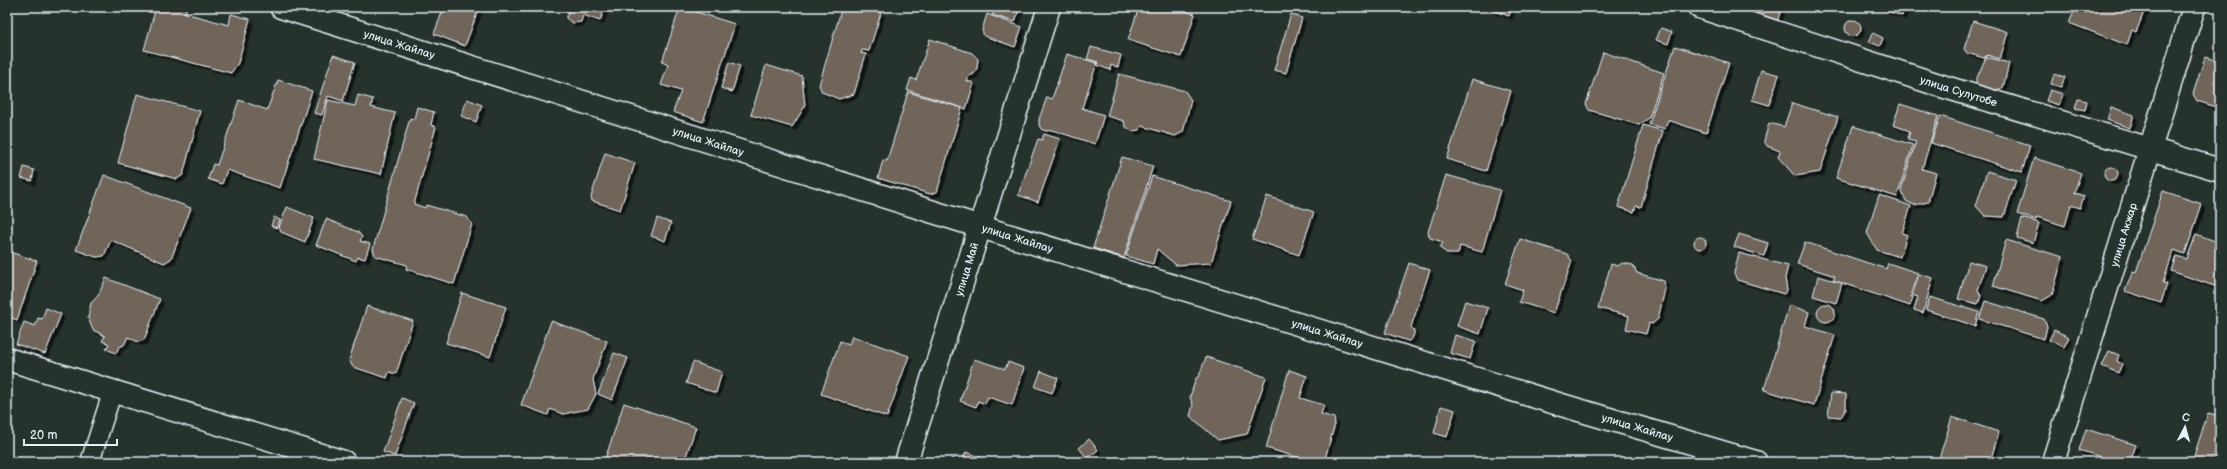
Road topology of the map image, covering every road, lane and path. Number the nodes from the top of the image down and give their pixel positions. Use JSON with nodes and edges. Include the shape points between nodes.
{"nodes":[{"id":1,"x":281,"y":7,"type":"edge"},
{"id":2,"x":1049,"y":7,"type":"edge"},
{"id":3,"x":1699,"y":7,"type":"edge"},
{"id":4,"x":2194,"y":7,"type":"edge"},
{"id":5,"x":2151,"y":149,"type":"junction"},
{"id":6,"x":2220,"y":170,"type":"edge"},
{"id":7,"x":981,"y":227,"type":"junction"},
{"id":8,"x":7,"y":359,"type":"edge"},
{"id":9,"x":112,"y":393,"type":"junction"},
{"id":10,"x":90,"y":462,"type":"edge"},
{"id":11,"x":344,"y":462,"type":"edge"},
{"id":12,"x":906,"y":462,"type":"edge"},
{"id":13,"x":1756,"y":462,"type":"edge"},
{"id":14,"x":2053,"y":462,"type":"edge"}],
"edges":[{"from":1,"to":7,"type":"street","name":"улица Жайлау"},
{"from":2,"to":7,"type":"street","name":"улица Май"},
{"from":3,"to":5,"type":"street","name":"улица Сулутобе","via":[[1945,87]]},
{"from":4,"to":5,"type":"street","name":"улица Акжар"},
{"from":5,"to":6,"type":"street","name":"улица Сулутобе"},
{"from":5,"to":14,"type":"street","name":"улица Акжар"},
{"from":7,"to":12,"type":"street","name":"улица Май"},
{"from":7,"to":13,"type":"street","name":"улица Жайлау"},
{"from":8,"to":9,"type":"street"},
{"from":9,"to":10,"type":"lane"},
{"from":9,"to":11,"type":"street"}]}
